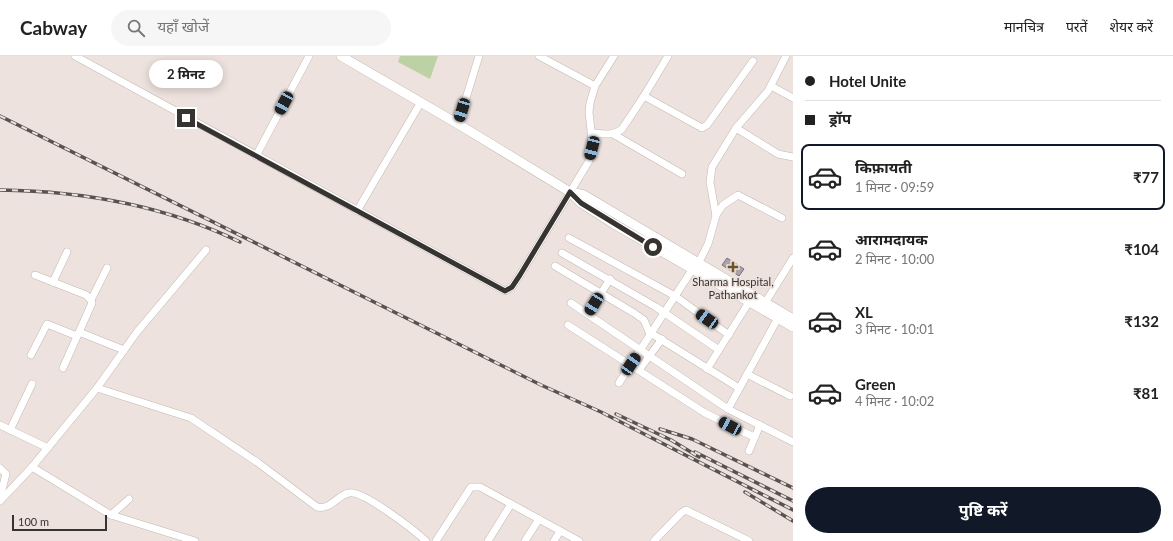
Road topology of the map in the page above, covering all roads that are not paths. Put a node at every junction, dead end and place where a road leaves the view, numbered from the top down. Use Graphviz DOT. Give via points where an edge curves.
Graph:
graph roads {
  1 [pos="75,56"];
  2 [pos="309,56"];
  3 [pos="341,56"];
  4 [pos="479,56"];
  5 [pos="539,56"];
  6 [pos="614,56"];
  7 [pos="668,56"];
  8 [pos="786,56"];
  9 [pos="753,60"];
  10 [pos="595,86"];
  11 [pos="771,86"];
  12 [pos="644,96"];
  13 [pos="793,98"];
  14 [pos="421,102"];
  15 [pos="458,124"];
  16 [pos="736,128"];
  17 [pos="592,133"];
  18 [pos="613,134"];
  19 [pos="256,156"];
  20 [pos="793,157"];
  21 [pos="682,174"];
  22 [pos="570,192"];
  23 [pos="357,211"];
  24 [pos="716,216"];
  25 [pos="782,218"];
  26 [pos="569,238"];
  27 [pos="206,250"];
  28 [pos="67,252"];
  29 [pos="562,253"];
  30 [pos="793,258"];
  31 [pos="555,266"];
  32 [pos="695,267"];
  33 [pos="107,268"];
  34 [pos="35,275"];
  35 [pos="610,279"];
  36 [pos="53,282"];
  37 [pos="601,292"];
  38 [pos="675,296"];
  39 [pos="91,300"];
  40 [pos="749,302"];
  41 [pos="765,303"];
  42 [pos="571,304"];
  43 [pos="664,313"];
  44 [pos="588,314"];
  45 [pos="778,318"];
  46 [pos="793,319"];
  47 [pos="568,325"];
  48 [pos="793,328"];
  49 [pos="651,333"];
  50 [pos="78,334"];
  51 [pos="729,335"];
  52 [pos="662,339"];
  53 [pos="124,350"];
  54 [pos="640,350"];
  55 [pos="718,350"];
  56 [pos="31,355"];
  57 [pos="650,357"];
  58 [pos="631,364"];
  59 [pos="63,368"];
  60 [pos="707,369"];
  61 [pos="639,370"];
  62 [pos="746,374"];
  63 [pos="619,383"];
  64 [pos="32,384"];
  65 [pos="97,388"];
  66 [pos="739,388"];
  67 [pos="790,396"];
  68 [pos="728,408"];
  69 [pos="0,425"];
  70 [pos="760,425"];
  71 [pos="10,430"];
  72 [pos="754,437"];
  73 [pos="793,442"];
  74 [pos="48,448"];
  75 [pos="749,451"];
  76 [pos="32,467"];
  77 [pos="0,468"];
  78 [pos="0,497"];
  79 [pos="129,499"];
  80 [pos="0,501"];
  81 [pos="511,504"];
  82 [pos="111,515"];
  83 [pos="539,519"];
  84 [pos="560,530"];
  85 [pos="195,541"];
  86 [pos="426,541"];
  87 [pos="436,541"];
  88 [pos="488,541"];
  89 [pos="525,541"];
  90 [pos="554,541"];
  91 [pos="579,541"];
  92 [pos="654,541"];
  93 [pos="749,541"];
  1 -- 19 [label="street"];
  2 -- 19 [label="street"];
  3 -- 14 [label="main road"];
  4 -- 15 [label="street"];
  5 -- 10 [label="street"];
  6 -- 10 [label="street"];
  7 -- 12 [label="street"];
  8 -- 11 [label="street"];
  9 -- 12 [label="street" via="707,125 702,128"];
  10 -- 17 [label="street" via="588,112"];
  11 -- 13 [label="street"];
  11 -- 16 [label="street"];
  12 -- 18 [label="street" via="622,129"];
  14 -- 15 [label="main road"];
  14 -- 23 [label="street"];
  15 -- 22 [label="main road"];
  16 -- 20 [label="street" via="778,154"];
  16 -- 24 [label="street" via="715,160 711,172 710,182"];
  17 -- 18 [label="street"];
  17 -- 22 [label="street" via="589,161"];
  18 -- 21 [label="street"];
  19 -- 23 [label="street"];
  22 -- 23 [label="street" via="520,275 512,287 505,291"];
  22 -- 32 [label="main road" via="584,195"];
  24 -- 25 [label="street" via="723,205 738,195"];
  24 -- 32 [label="street" via="708,244"];
  26 -- 38 [label="street"];
  27 -- 53 [label="street"];
  28 -- 36 [label="street"];
  29 -- 35 [label="street"];
  30 -- 41 [label="street"];
  31 -- 37 [label="street"];
  32 -- 38 [label="street"];
  32 -- 40 [label="main road"];
  32 -- 41 [label="main road"];
  33 -- 39 [label="street"];
  34 -- 36 [label="street"];
  35 -- 37 [label="street"];
  35 -- 43 [label="street"];
  36 -- 39 [label="street" via="86,295"];
  37 -- 44 [label="street"];
  37 -- 49 [label="street" via="640,317"];
  38 -- 43 [label="street"];
  38 -- 51 [label="street"];
  39 -- 50 [label="street"];
  40 -- 45 [label="main road"];
  40 -- 51 [label="street"];
  41 -- 46 [label="main road"];
  42 -- 44 [label="street"];
  43 -- 49 [label="street"];
  43 -- 55 [label="street"];
  44 -- 54 [label="street"];
  45 -- 48 [label="main road"];
  45 -- 62 [label="street"];
  47 -- 58 [label="street"];
  49 -- 52 [label="street"];
  49 -- 54 [label="street"];
  50 -- 53 [label="street"];
  50 -- 56 [label="street" via="47,324"];
  50 -- 59 [label="street"];
  51 -- 55 [label="street"];
  52 -- 57 [label="street"];
  52 -- 60 [label="street"];
  53 -- 65 [label="street"];
  54 -- 57 [label="street"];
  54 -- 58 [label="street"];
  55 -- 60 [label="street"];
  57 -- 61 [label="street"];
  57 -- 68 [label="street"];
  58 -- 61 [label="street"];
  58 -- 63 [label="street"];
  60 -- 66 [label="street"];
  61 -- 72 [label="street" via="706,413"];
  62 -- 66 [label="street"];
  62 -- 67 [label="street"];
  64 -- 71 [label="street"];
  65 -- 74 [label="street"];
  65 -- 86 [label="street" via="191,418 257,462 316,507 325,507 348,493 360,494"];
  66 -- 68 [label="street"];
  68 -- 70 [label="street"];
  69 -- 71 [label="street"];
  70 -- 72 [label="street"];
  70 -- 73 [label="street"];
  71 -- 74 [label="street"];
  72 -- 75 [label="street"];
  74 -- 76 [label="street"];
  76 -- 80 [label="street"];
  76 -- 82 [label="street"];
  77 -- 78 [label="street" via="6,474"];
  79 -- 82 [label="street"];
  81 -- 83 [label="street"];
  81 -- 87 [label="street" via="480,487 471,487"];
  81 -- 88 [label="street"];
  82 -- 85 [label="street"];
  83 -- 84 [label="street"];
  83 -- 89 [label="street"];
  84 -- 90 [label="street"];
  84 -- 91 [label="street"];
  92 -- 93 [label="street" via="686,510"];
}
